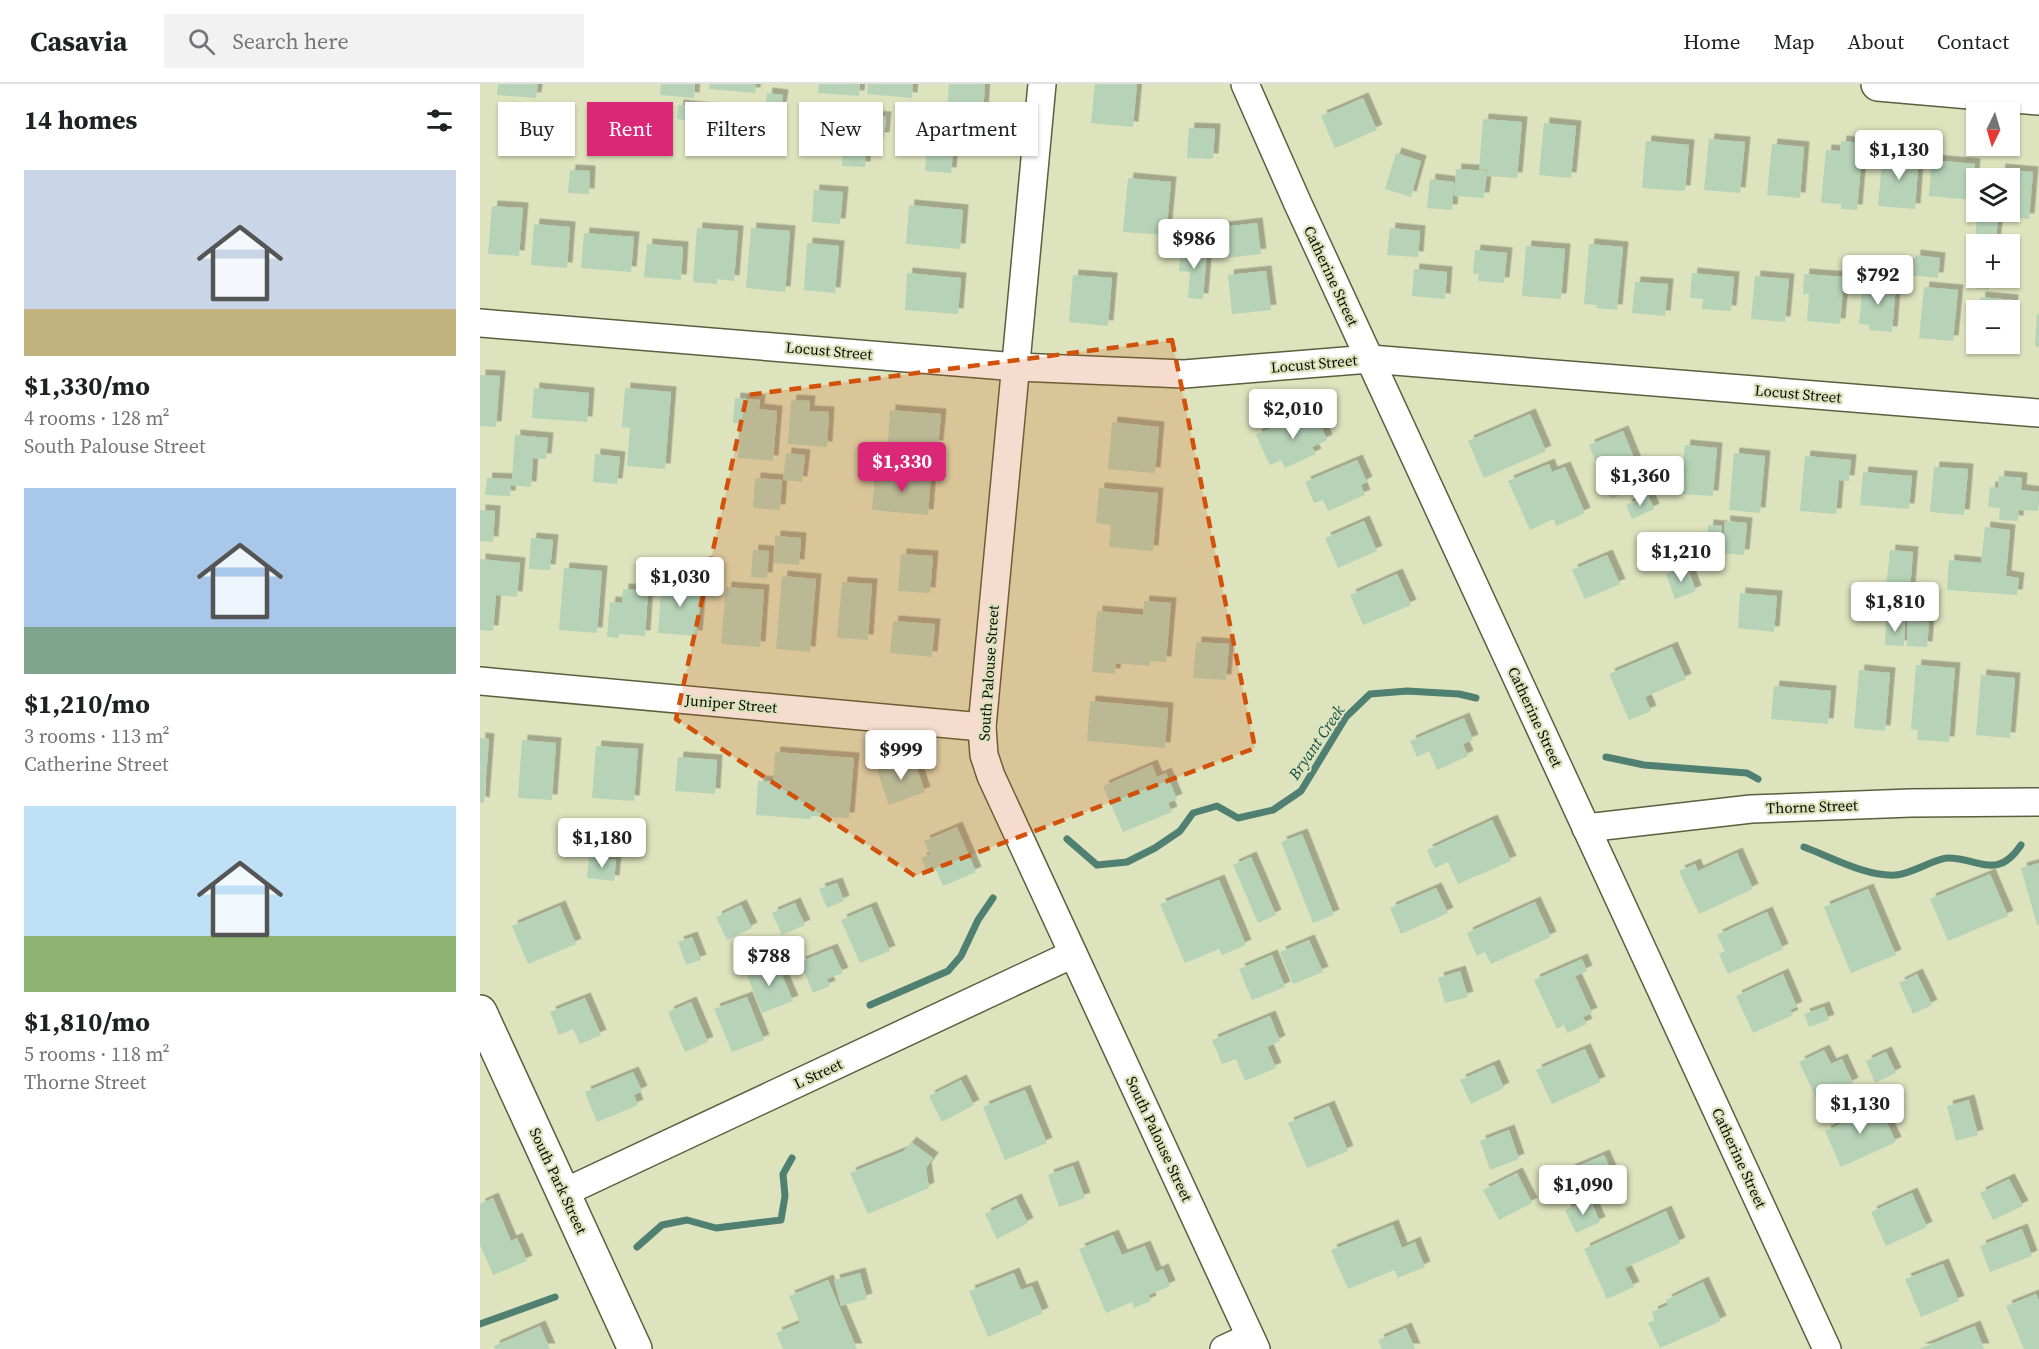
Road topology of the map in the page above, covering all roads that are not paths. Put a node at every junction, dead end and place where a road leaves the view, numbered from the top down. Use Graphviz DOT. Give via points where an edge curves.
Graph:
graph roads {
  1 [pos="1042,84"];
  2 [pos="1245,84"];
  3 [pos="1878,84"];
  4 [pos="2039,98"];
  5 [pos="480,323"];
  6 [pos="1370,359"];
  7 [pos="1017,367"];
  8 [pos="2039,413"];
  9 [pos="480,681"];
  10 [pos="982,728"];
  11 [pos="2039,802"];
  12 [pos="1586,828"];
  13 [pos="1073,954"];
  14 [pos="480,1012"];
  15 [pos="563,1193"];
  16 [pos="1253,1343"];
  17 [pos="635,1349"];
  18 [pos="1224,1349"];
  19 [pos="1827,1349"];
  1 -- 7 [label="street, South Palouse Street"];
  2 -- 6 [label="street, Catherine Street"];
  3 -- 4 [label="main road"];
  5 -- 7 [label="street, Locust Street"];
  6 -- 7 [label="street, Locust Street" via="1184,374"];
  6 -- 8 [label="street, Locust Street"];
  6 -- 12 [label="street, Catherine Street"];
  7 -- 10 [label="street, South Palouse Street"];
  9 -- 10 [label="street, Juniper Street"];
  10 -- 13 [label="street, South Palouse Street" via="984,755 991,776"];
  11 -- 12 [label="street, Thorne Street" via="1751,809"];
  12 -- 19 [label="street, Catherine Street"];
  13 -- 15 [label="street, L Street"];
  13 -- 16 [label="street, South Palouse Street"];
  14 -- 15 [label="main road, South Park Street"];
  15 -- 17 [label="main road, South Park Street"];
  16 -- 18 [label="street"];
}
